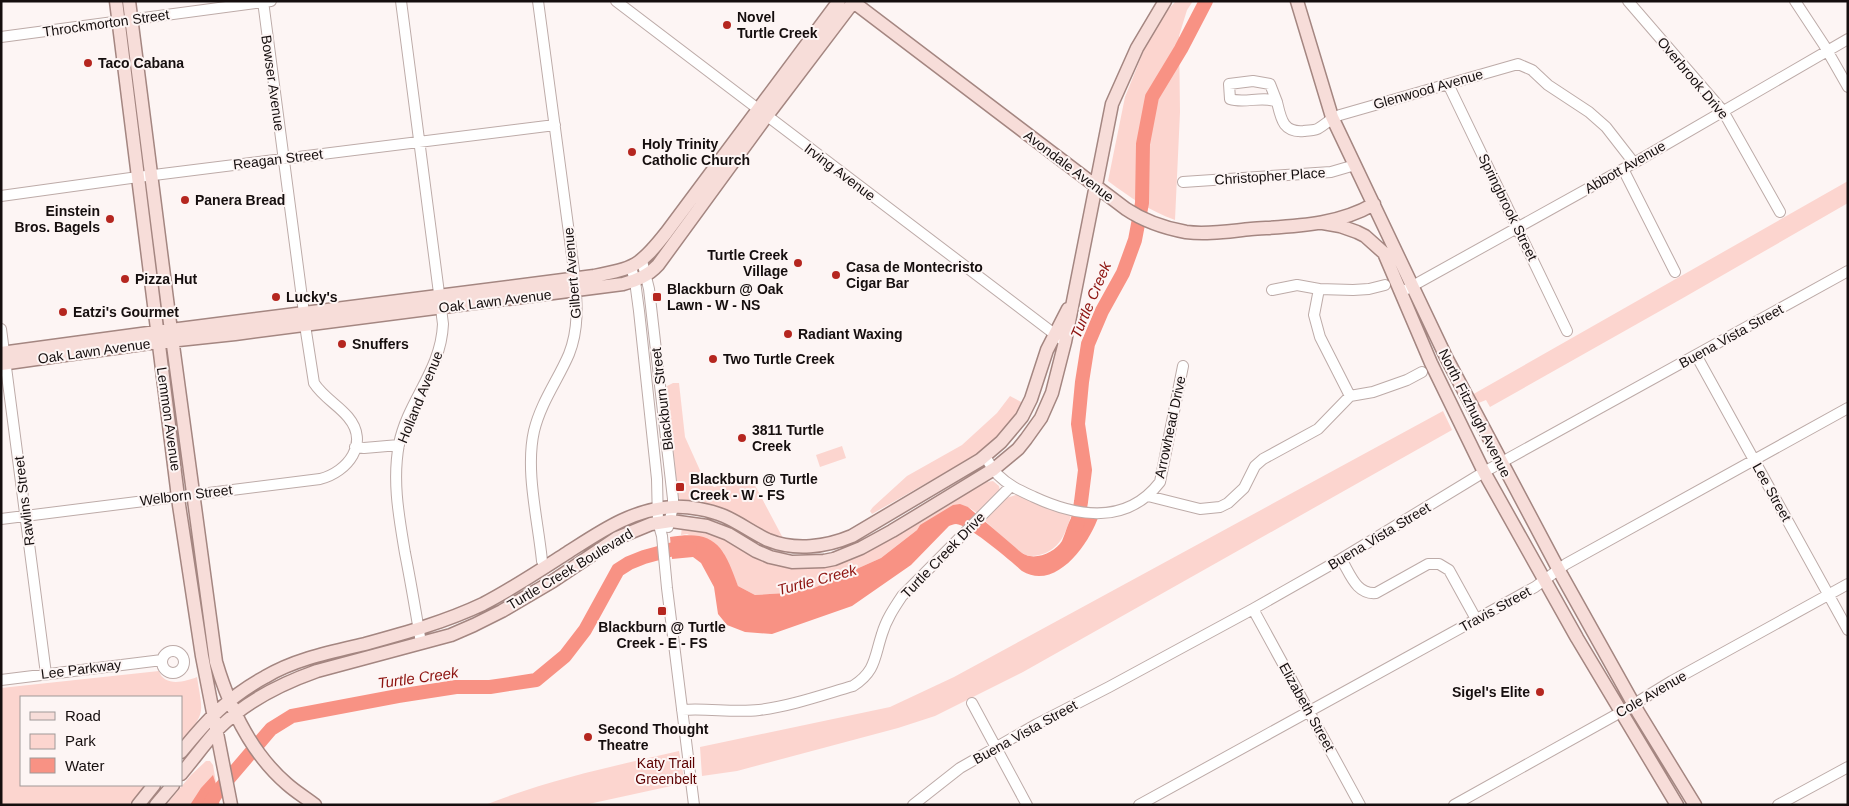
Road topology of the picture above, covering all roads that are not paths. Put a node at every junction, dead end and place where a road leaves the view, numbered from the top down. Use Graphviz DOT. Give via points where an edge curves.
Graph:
graph roads {
  1 [pos="116,1"];
  2 [pos="129,1"];
  3 [pos="401,1"];
  4 [pos="538,1"];
  5 [pos="616,1"];
  6 [pos="840,1"];
  7 [pos="1165,1"];
  8 [pos="1297,1"];
  9 [pos="1628,1"];
  10 [pos="1795,1"];
  11 [pos="266,2"];
  12 [pos="853,2"];
  13 [pos="125,20"];
  14 [pos="1,37"];
  15 [pos="1848,39"];
  16 [pos="1827,51"];
  17 [pos="1448,84"];
  18 [pos="1848,87"];
  19 [pos="1277,102"];
  20 [pos="1723,111"];
  21 [pos="762,113"];
  22 [pos="1332,117"];
  23 [pos="554,124"];
  24 [pos="418,141"];
  25 [pos="283,158"];
  26 [pos="1634,163"];
  27 [pos="1355,165"];
  28 [pos="1623,169"];
  29 [pos="145,176"];
  30 [pos="1183,182"];
  31 [pos="1101,190"];
  32 [pos="704,193"];
  33 [pos="1,196"];
  34 [pos="1374,204"];
  35 [pos="1780,212"];
  36 [pos="1322,223"];
  37 [pos="1518,228"];
  38 [pos="1384,253"];
  39 [pos="636,264"];
  40 [pos="1848,271"];
  41 [pos="1675,272"];
  42 [pos="641,278"];
  43 [pos="575,284"];
  44 [pos="1385,285"];
  45 [pos="1414,286"];
  46 [pos="1319,289"];
  47 [pos="1272,290"];
  48 [pos="1401,292"];
  49 [pos="440,302"];
  50 [pos="1072,302"];
  51 [pos="304,319"];
  52 [pos="1,329"];
  53 [pos="1567,331"];
  54 [pos="1054,334"];
  55 [pos="165,336"];
  56 [pos="1065,342"];
  57 [pos="1696,355"];
  58 [pos="1446,356"];
  59 [pos="3,358"];
  60 [pos="1183,366"];
  61 [pos="1427,367"];
  62 [pos="659,376"];
  63 [pos="646,377"];
  64 [pos="1350,396"];
  65 [pos="1031,399"];
  66 [pos="1046,407"];
  67 [pos="1848,408"];
  68 [pos="399,444"];
  69 [pos="355,447"];
  70 [pos="985,456"];
  71 [pos="1754,460"];
  72 [pos="1500,462"];
  73 [pos="994,470"];
  74 [pos="1484,472"];
  75 [pos="1010,486"];
  76 [pos="1154,489"];
  77 [pos="193,495"];
  78 [pos="178,496"];
  79 [pos="1171,502"];
  80 [pos="673,507"];
  81 [pos="25,516"];
  82 [pos="662,517"];
  83 [pos="1,519"];
  84 [pos="869,526"];
  85 [pos="876,539"];
  86 [pos="1341,559"];
  87 [pos="546,567"];
  88 [pos="1558,570"];
  89 [pos="1544,580"];
  90 [pos="553,581"];
  91 [pos="1848,584"];
  92 [pos="1828,595"];
  93 [pos="1253,609"];
  94 [pos="1476,619"];
  95 [pos="418,629"];
  96 [pos="1848,630"];
  97 [pos="421,643"];
  98 [pos="331,652"];
  99 [pos="162,660"];
  100 [pos="335,666"];
  101 [pos="46,674"];
  102 [pos="1,680"];
  103 [pos="229,700"];
  104 [pos="972,703"];
  105 [pos="1633,704"];
  106 [pos="682,710"];
  107 [pos="1309,711"];
  108 [pos="1621,712"];
  109 [pos="214,713"];
  110 [pos="236,714"];
  111 [pos="217,730"];
  112 [pos="996,747"];
  113 [pos="182,751"];
  114 [pos="198,753"];
  115 [pos="220,757"];
  116 [pos="1848,767"];
  117 [pos="182,773"];
  118 [pos="153,786"];
  119 [pos="172,786"];
  120 [pos="138,805"];
  121 [pos="156,805"];
  122 [pos="231,805"];
  123 [pos="315,805"];
  124 [pos="694,805"];
  125 [pos="913,805"];
  126 [pos="1028,805"];
  127 [pos="1140,805"];
  128 [pos="1360,805"];
  129 [pos="1454,805"];
  130 [pos="1677,805"];
  131 [pos="1696,805"];
  132 [pos="1778,805"];
  1 -- 13 [label="main road, Lemmon Avenue"];
  2 -- 13 [label="main road, Lemmon Avenue"];
  3 -- 24 [label="street, Holland Avenue"];
  4 -- 23 [label="street, Gilbert Avenue"];
  5 -- 21 [label="street, Irving Avenue"];
  6 -- 21 [label="main road"];
  7 -- 31 [label="main road, Turtle Creek Boulevard" via="1137,48 1112,104"];
  8 -- 22 [label="main road, North Fitzhugh Avenue"];
  9 -- 20 [label="street, Overbrook Drive"];
  10 -- 16 [label="street"];
  11 -- 13 [label="street, Throckmorton Street"];
  11 -- 25 [label="street, Bowser Avenue"];
  12 -- 21 [label="main road"];
  12 -- 31 [label="main road, Avondale Avenue"];
  13 -- 14 [label="street, Throckmorton Street"];
  13 -- 29 [label="main road, Lemmon Avenue"];
  15 -- 16 [label="street, Abbott Avenue"];
  16 -- 18 [label="street"];
  16 -- 20 [label="street, Abbott Avenue"];
  17 -- 22 [label="street, Glenwood Avenue"];
  17 -- 26 [label="street, Glenwood Avenue" via="1524,65 1606,127"];
  17 -- 37 [label="street, Springbrook Street"];
  19 -- 22 [label="street, Glenwood Avenue" via="1282,122 1296,132 1318,129"];
  20 -- 26 [label="street, Abbott Avenue"];
  20 -- 35 [label="street, Overbrook Drive"];
  21 -- 32 [label="main road"];
  21 -- 54 [label="street, Irving Avenue"];
  22 -- 27 [label="main road, North Fitzhugh Avenue"];
  23 -- 24 [label="street, Reagan Street"];
  23 -- 43 [label="street, Gilbert Avenue"];
  24 -- 25 [label="street, Reagan Street"];
  24 -- 49 [label="street, Holland Avenue"];
  25 -- 29 [label="street, Reagan Street"];
  25 -- 51 [label="street, Bowser Avenue"];
  26 -- 28 [label="street, Abbott Avenue"];
  27 -- 30 [label="street, Christopher Place" via="1332,172"];
  27 -- 34 [label="main road, North Fitzhugh Avenue"];
  28 -- 37 [label="street, Abbott Avenue"];
  28 -- 41 [label="street"];
  29 -- 33 [label="street, Reagan Street"];
  29 -- 55 [label="main road, Lemmon Avenue"];
  31 -- 36 [label="main road, Avondale Avenue" via="1140,218 1174,230 1208,232"];
  31 -- 50 [label="main road, Turtle Creek Boulevard"];
  32 -- 39 [label="main road"];
  32 -- 42 [label="main road" via="658,265"];
  34 -- 36 [label="main road, Avondale Avenue" via="1350,216"];
  34 -- 45 [label="main road, North Fitzhugh Avenue"];
  36 -- 38 [label="main road, Avondale Avenue" via="1365,236"];
  37 -- 45 [label="street, Abbott Avenue"];
  37 -- 53 [label="street, Springbrook Street"];
  38 -- 48 [label="main road, North Fitzhugh Avenue"];
  39 -- 42 [label="street, Blackburn Street"];
  39 -- 43 [label="main road, Oak Lawn Avenue"];
  40 -- 57 [label="street, Buena Vista Street"];
  42 -- 43 [label="main road, Oak Lawn Avenue" via="623,284"];
  42 -- 62 [label="street, Blackburn Street"];
  42 -- 63 [label="street, Blackburn Street"];
  43 -- 49 [label="main road, Oak Lawn Avenue"];
  43 -- 87 [label="street, Gilbert Avenue" via="577,323 572,344 541,410 531,455 542,561"];
  44 -- 46 [label="street" via="1353,290"];
  45 -- 48 [label="street, Abbott Avenue"];
  45 -- 58 [label="main road, North Fitzhugh Avenue"];
  46 -- 47 [label="street" via="1297,285"];
  46 -- 64 [label="street" via="1314,315 1320,337"];
  48 -- 61 [label="main road, North Fitzhugh Avenue"];
  49 -- 51 [label="main road, Oak Lawn Avenue"];
  49 -- 68 [label="street, Holland Avenue" via="442,335 438,354 415,400"];
  50 -- 54 [label="main road, Turtle Creek Boulevard"];
  50 -- 56 [label="main road, Turtle Creek Boulevard"];
  51 -- 55 [label="main road, Oak Lawn Avenue"];
  51 -- 69 [label="street, Bowser Avenue" via="314,383 349,418 355,431"];
  52 -- 59 [label="street, Rawlins Street"];
  54 -- 56 [label="street, Irving Avenue"];
  54 -- 65 [label="main road, Turtle Creek Boulevard"];
  55 -- 59 [label="main road, Oak Lawn Avenue"];
  55 -- 77 [label="main road, Lemmon Avenue"];
  55 -- 78 [label="main road, Lemmon Avenue"];
  56 -- 66 [label="main road, Turtle Creek Boulevard"];
  57 -- 71 [label="street, Lee Street"];
  57 -- 72 [label="street, Buena Vista Street"];
  58 -- 61 [label="main road"];
  58 -- 72 [label="main road, North Fitzhugh Avenue"];
  59 -- 81 [label="street, Rawlins Street"];
  60 -- 76 [label="street, Arrowhead Drive"];
  61 -- 64 [label="street" via="1407,380"];
  61 -- 74 [label="main road, North Fitzhugh Avenue"];
  62 -- 63 [label="street"];
  62 -- 80 [label="street, Blackburn Street"];
  63 -- 82 [label="street, Blackburn Street"];
  64 -- 79 [label="street" via="1318,429 1255,466 1244,488 1228,503 1200,509"];
  65 -- 66 [label="main road"];
  65 -- 70 [label="main road, Turtle Creek Boulevard" via="1013,429"];
  66 -- 73 [label="main road, Turtle Creek Boulevard" via="1022,444"];
  67 -- 71 [label="street, Travis Street"];
  68 -- 69 [label="street"];
  68 -- 95 [label="street, Holland Avenue" via="397,504"];
  69 -- 77 [label="street, Welborn Street" via="348,462 330,477"];
  70 -- 73 [label="street"];
  70 -- 84 [label="main road, Turtle Creek Boulevard"];
  71 -- 88 [label="street, Travis Street"];
  71 -- 92 [label="street, Lee Street"];
  72 -- 74 [label="street, Buena Vista Street"];
  72 -- 88 [label="main road, North Fitzhugh Avenue"];
  73 -- 75 [label="street"];
  73 -- 85 [label="main road, Turtle Creek Boulevard"];
  74 -- 86 [label="street, Buena Vista Street"];
  74 -- 89 [label="main road, North Fitzhugh Avenue"];
  75 -- 76 [label="street" via="1068,510 1098,513 1114,513 1134,505"];
  75 -- 106 [label="street, Turtle Creek Drive" via="895,606 872,668 853,686 772,708"];
  76 -- 79 [label="street"];
  76 -- 79 [label="street"];
  77 -- 78 [label="street, Welborn Street"];
  77 -- 103 [label="main road, Lemmon Avenue" via="212,643"];
  78 -- 81 [label="street, Welborn Street"];
  78 -- 109 [label="main road, Lemmon Avenue" via="202,656"];
  80 -- 82 [label="main road, Turtle Creek Boulevard"];
  80 -- 84 [label="main road, Turtle Creek Boulevard" via="712,512 769,540 794,546 833,543"];
  81 -- 83 [label="street, Welborn Street"];
  81 -- 101 [label="street, Rawlins Street"];
  82 -- 85 [label="main road, Turtle Creek Boulevard" via="716,529 756,551 792,562 834,559"];
  82 -- 87 [label="main road, Turtle Creek Boulevard" via="637,514 613,524"];
  82 -- 90 [label="main road, Turtle Creek Boulevard" via="617,538"];
  82 -- 106 [label="street" via="666,581"];
  84 -- 85 [label="main road"];
  86 -- 93 [label="street, Buena Vista Street"];
  86 -- 94 [label="street" via="1357,585 1371,594 1428,564 1439,564 1448,570"];
  87 -- 90 [label="main road"];
  87 -- 95 [label="main road, Turtle Creek Boulevard" via="480,605"];
  88 -- 89 [label="street, Travis Street"];
  88 -- 105 [label="main road, North Fitzhugh Avenue"];
  89 -- 94 [label="street, Travis Street"];
  89 -- 108 [label="main road, North Fitzhugh Avenue"];
  90 -- 97 [label="main road, Turtle Creek Boulevard" via="486,620"];
  91 -- 92 [label="street, Cole Avenue"];
  92 -- 96 [label="street, Lee Street"];
  92 -- 105 [label="street, Cole Avenue"];
  93 -- 107 [label="street, Elizabeth Street"];
  93 -- 112 [label="street, Buena Vista Street"];
  94 -- 107 [label="street, Travis Street"];
  95 -- 97 [label="street, Holland Avenue"];
  95 -- 98 [label="main road, Turtle Creek Boulevard"];
  97 -- 100 [label="main road, Turtle Creek Boulevard"];
  98 -- 100 [label="main road"];
  98 -- 103 [label="main road, Turtle Creek Boulevard" via="276,671"];
  99 -- 101 [label="street, Lee Parkway"];
  100 -- 110 [label="main road, Turtle Creek Boulevard" via="278,687"];
  101 -- 102 [label="street, Lee Parkway"];
  103 -- 109 [label="main road, Turtle Creek Boulevard"];
  103 -- 110 [label="main road, Lemmon Avenue"];
  104 -- 112 [label="street"];
  105 -- 108 [label="street, Cole Avenue"];
  105 -- 131 [label="main road, North Fitzhugh Avenue"];
  106 -- 124 [label="street"];
  107 -- 127 [label="street, Travis Street"];
  107 -- 128 [label="street, Elizabeth Street"];
  108 -- 129 [label="street, Cole Avenue"];
  108 -- 130 [label="main road, North Fitzhugh Avenue"];
  109 -- 111 [label="main road, Lemmon Avenue"];
  109 -- 113 [label="main road, Turtle Creek Boulevard"];
  110 -- 111 [label="main road, Turtle Creek Boulevard"];
  110 -- 123 [label="main road, Lemmon Avenue" via="263,757 287,784"];
  111 -- 114 [label="main road, Turtle Creek Boulevard"];
  111 -- 115 [label="main road, Lemmon Avenue"];
  112 -- 125 [label="street, Buena Vista Street" via="948,776"];
  112 -- 126 [label="street"];
  114 -- 115 [label="main road"];
  114 -- 117 [label="main road, Turtle Creek Boulevard"];
  115 -- 122 [label="main road, Lemmon Avenue"];
  116 -- 132 [label="street"];
  118 -- 120 [label="main road"];
  119 -- 121 [label="main road"];
}
